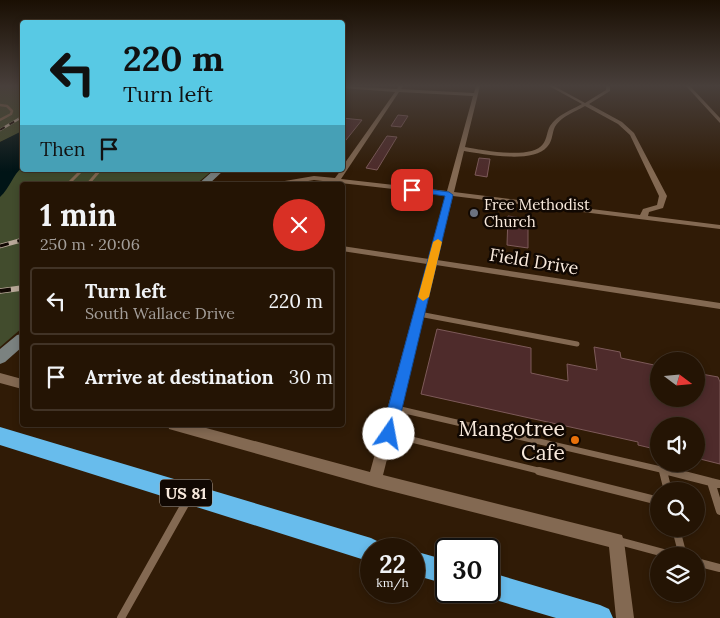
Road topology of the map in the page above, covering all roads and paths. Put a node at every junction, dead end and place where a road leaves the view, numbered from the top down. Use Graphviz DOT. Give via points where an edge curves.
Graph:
graph roads {
  1 [pos="382,115"];
  2 [pos="471,115"];
  3 [pos="566,115"];
  4 [pos="606,115"];
  5 [pos="463,149"];
  6 [pos="345,168"];
  7 [pos="80,172"];
  8 [pos="98,172"];
  9 [pos="218,172"];
  10 [pos="342,172"];
  11 [pos="337,180"];
  12 [pos="70,182"];
  13 [pos="90,182"];
  14 [pos="206,182"];
  15 [pos="291,182"];
  16 [pos="449,195"];
  17 [pos="643,218"];
  18 [pos="720,227"];
  19 [pos="345,248"];
  20 [pos="433,261"];
  21 [pos="720,306"];
  22 [pos="419,314"];
  23 [pos="20,341"];
  24 [pos="577,344"];
  25 [pos="0,358"];
  26 [pos="0,378"];
  27 [pos="20,383"];
  28 [pos="394,408"];
  29 [pos="181,427"];
  30 [pos="389,434"];
  31 [pos="0,436"];
  32 [pos="650,467"];
  33 [pos="671,472"];
  34 [pos="375,480"];
  35 [pos="711,482"];
  36 [pos="720,484"];
  37 [pos="191,494"];
  38 [pos="650,499"];
  39 [pos="720,511"];
  40 [pos="616,541"];
  41 [pos="360,547"];
  42 [pos="650,550"];
  43 [pos="705,564"];
  44 [pos="720,568"];
  45 [pos="500,588"];
  46 [pos="121,618"];
  47 [pos="600,618"];
  48 [pos="625,618"];
  1 -- 6 [label="street"];
  2 -- 5 [label="street"];
  3 -- 5 [label="street" via="550,129 546,146 539,151 519,154"];
  4 -- 17 [label="street" via="632,134 663,196 660,206 646,212"];
  5 -- 16 [label="street"];
  7 -- 12 [label="lane"];
  8 -- 13 [label="lane"];
  9 -- 14 [label="street"];
  10 -- 11 [label="street"];
  11 -- 15 [label="street" via="314,178"];
  11 -- 16 [label="street"];
  16 -- 17 [label="street"];
  16 -- 20 [label="street"];
  17 -- 18 [label="street"];
  19 -- 20 [label="street, Field Drive"];
  20 -- 21 [label="street, Field Drive"];
  20 -- 22 [label="street"];
  22 -- 24 [label="lane"];
  22 -- 28 [label="street"];
  23 -- 25 [label="street"];
  26 -- 27 [label="street"];
  28 -- 30 [label="street"];
  28 -- 32 [label="lane"];
  29 -- 34 [label="street"];
  30 -- 34 [label="street"];
  30 -- 38 [label="lane"];
  31 -- 37 [label="highway, US 81"];
  33 -- 35 [label="lane"];
  34 -- 40 [label="street"];
  35 -- 36 [label="lane"];
  35 -- 39 [label="lane"];
  37 -- 41 [label="highway, US 81"];
  37 -- 46 [label="lane"];
  40 -- 42 [label="lane"];
  40 -- 48 [label="street"];
  43 -- 44 [label="lane"];
  45 -- 47 [label="highway"];
}
